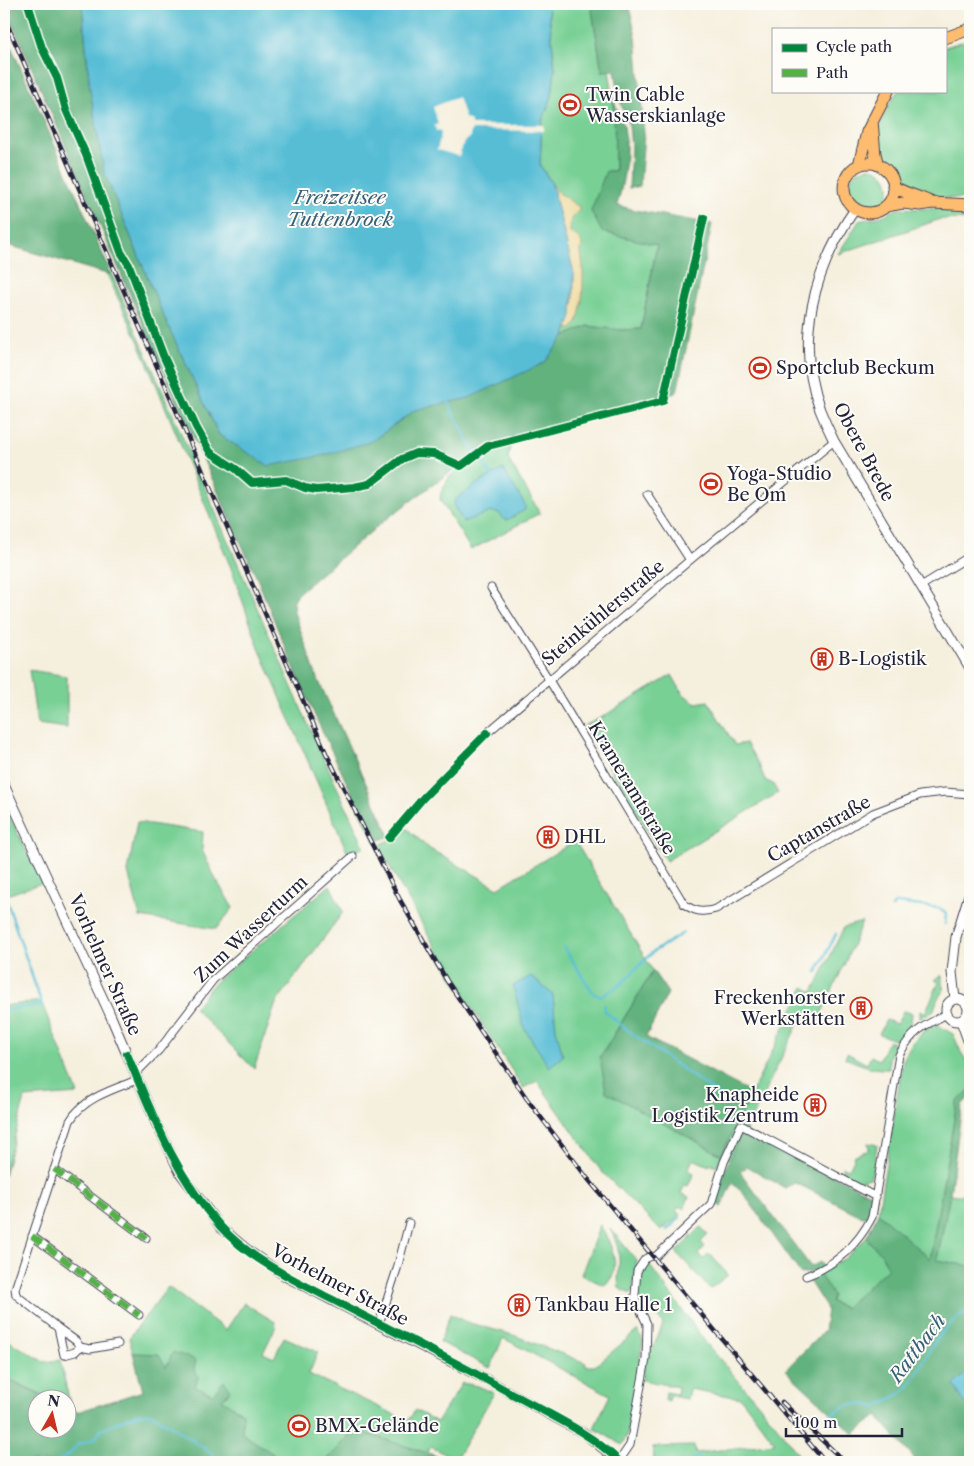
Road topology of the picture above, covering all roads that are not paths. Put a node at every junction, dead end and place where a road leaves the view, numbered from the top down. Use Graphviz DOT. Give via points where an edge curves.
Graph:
graph roads {
  1 [pos="970,29"];
  2 [pos="946,38"];
  3 [pos="887,92"];
  4 [pos="872,122"];
  5 [pos="859,165"];
  6 [pos="878,165"];
  7 [pos="894,186"];
  8 [pos="932,203"];
  9 [pos="970,205"];
  10 [pos="886,206"];
  11 [pos="855,209"];
  12 [pos="834,441"];
  13 [pos="647,494"];
  14 [pos="970,556"];
  15 [pos="690,560"];
  16 [pos="920,586"];
  17 [pos="491,588"];
  18 [pos="970,668"];
  19 [pos="549,680"];
  20 [pos="487,733"];
  21 [pos="4,785"];
  22 [pos="970,794"];
  23 [pos="353,856"];
  24 [pos="970,892"];
  25 [pos="691,909"];
  26 [pos="955,999"];
  27 [pos="946,1014"];
  28 [pos="960,1021"];
  29 [pos="970,1046"];
  30 [pos="136,1077"];
  31 [pos="54,1169"];
  32 [pos="876,1197"];
  33 [pos="409,1223"];
  34 [pos="32,1236"];
  35 [pos="146,1238"];
  36 [pos="806,1276"];
  37 [pos="139,1315"];
  38 [pos="380,1324"];
  39 [pos="58,1328"];
  40 [pos="118,1344"];
  41 [pos="80,1347"];
  42 [pos="620,1461"];
  1 -- 2 [label="main road"];
  3 -- 4 [label="main road"];
  4 -- 5 [label="main road"];
  4 -- 6 [label="main road"];
  5 -- 6 [label="main road"];
  5 -- 11 [label="main road" via="848,173 844,186 846,199"];
  6 -- 7 [label="main road" via="889,174"];
  7 -- 8 [label="main road"];
  7 -- 10 [label="main road"];
  8 -- 9 [label="main road"];
  8 -- 10 [label="main road"];
  10 -- 11 [label="main road" via="868,213"];
  11 -- 12 [label="street, Obere Brede" via="834,242 822,270 809,321 813,388"];
  12 -- 15 [label="street, Steinkühlerstraße"];
  12 -- 16 [label="street, Obere Brede"];
  13 -- 15 [label="street, Steinkühlerstraße"];
  14 -- 16 [label="street"];
  15 -- 19 [label="street, Steinkühlerstraße"];
  16 -- 18 [label="street, Obere Brede"];
  17 -- 19 [label="street, Steinkühlerstraße"];
  19 -- 20 [label="street"];
  19 -- 25 [label="street, Krameramtstraße" via="684,904"];
  21 -- 30 [label="street, Vorhelmer Straße"];
  22 -- 25 [label="street, Captanstraße" via="920,795 873,813 716,909 699,912"];
  23 -- 30 [label="street, Zum Wasserturm" via="213,980"];
  24 -- 26 [label="street" via="956,937 952,972"];
  26 -- 27 [label="street" via="947,1004"];
  26 -- 28 [label="street" via="963,1000 968,1008 967,1016"];
  27 -- 28 [label="street" via="954,1021"];
  27 -- 32 [label="street" via="920,1027 900,1055"];
  28 -- 29 [label="street"];
  30 -- 31 [label="street" via="74,1113"];
  30 -- 38 [label="street, Vorhelmer Straße" via="181,1174 221,1228 285,1276"];
  31 -- 34 [label="street"];
  31 -- 35 [label="street"];
  32 -- 36 [label="street" via="872,1217 853,1247 825,1269"];
  32 -- 42 [label="street, Vorhelmer Straße" via="741,1125 724,1162 711,1204 655,1256 646,1259 637,1271 634,1295 647,1324 646,1359 630,1445"];
  33 -- 38 [label="street, Vorhelmer Straße"];
  34 -- 37 [label="street"];
  34 -- 39 [label="street" via="15,1289 16,1295"];
  38 -- 42 [label="street, Vorhelmer Straße" via="586,1434"];
  39 -- 41 [label="street"];
  39 -- 41 [label="street" via="64,1355"];
  40 -- 41 [label="street" via="90,1349"];
}
